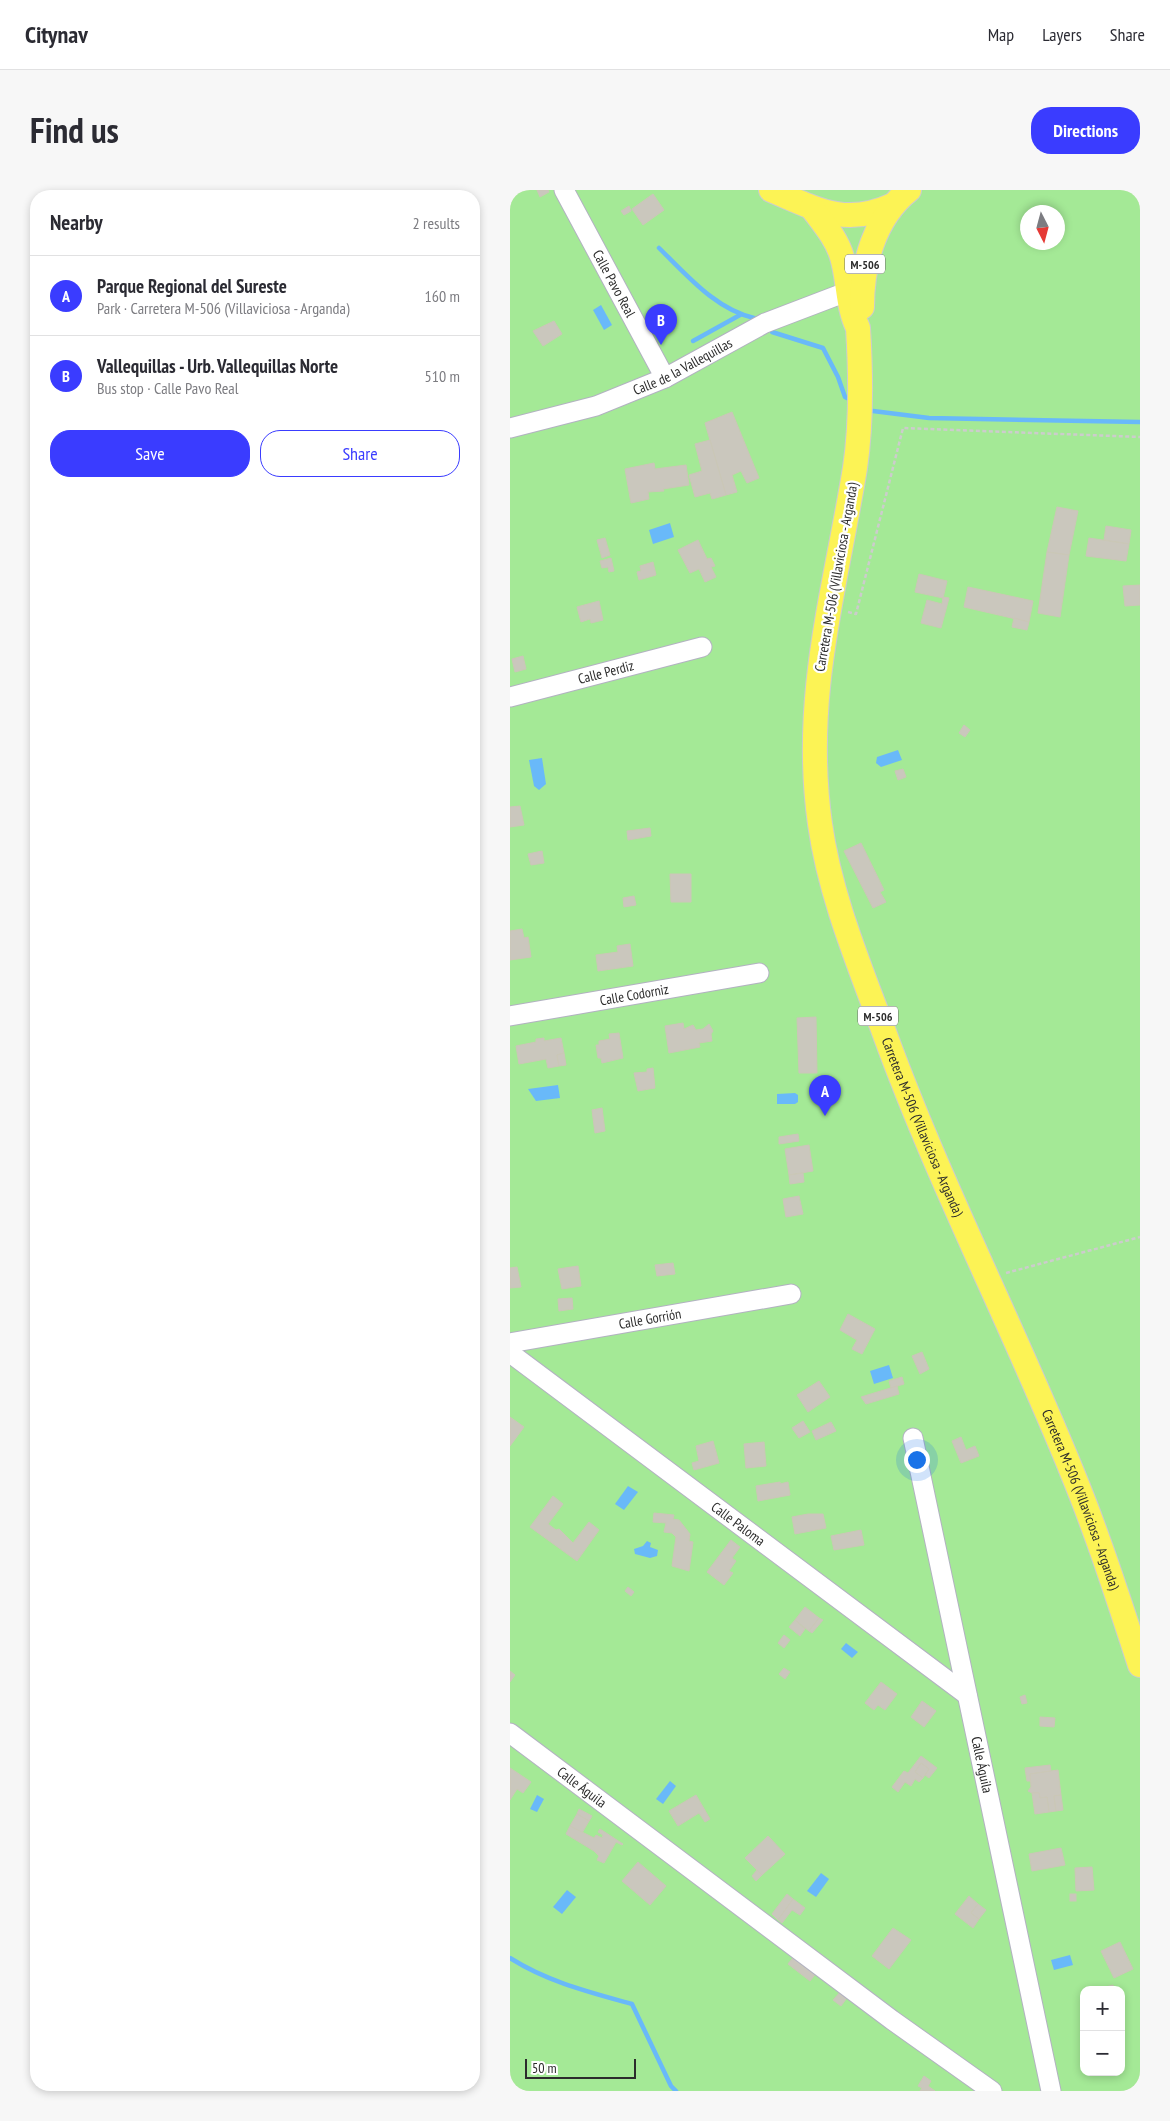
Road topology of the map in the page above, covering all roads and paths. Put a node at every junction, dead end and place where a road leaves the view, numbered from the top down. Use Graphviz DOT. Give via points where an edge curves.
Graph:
graph roads {
  1 [pos="564,190"];
  2 [pos="771,190"];
  3 [pos="899,195"];
  4 [pos="804,200"];
  5 [pos="850,291"];
  6 [pos="858,328"];
  7 [pos="665,378"];
  8 [pos="510,428"];
  9 [pos="1140,437"];
  10 [pos="828,608"];
  11 [pos="702,647"];
  12 [pos="510,697"];
  13 [pos="759,973"];
  14 [pos="510,1016"];
  15 [pos="1140,1237"];
  16 [pos="986,1278"];
  17 [pos="791,1294"];
  18 [pos="510,1343"];
  19 [pos="510,1353"];
  20 [pos="913,1438"];
  21 [pos="1140,1665"];
  22 [pos="967,1694"];
  23 [pos="510,1733"];
  24 [pos="992,2091"];
  25 [pos="1051,2091"];
  1 -- 7 [label="street, Calle Pavo Real"];
  2 -- 4 [label="main road"];
  3 -- 4 [label="main road, M-506" via="877,212 856,216"];
  3 -- 6 [label="main road, M-506" via="868,251 862,280 862,317"];
  4 -- 5 [label="main road, M-506" via="832,235 842,256"];
  5 -- 6 [label="main road, M-506"];
  5 -- 7 [label="street, Calle de la Vallequillas" via="765,323"];
  6 -- 10 [label="main road, Carretera M-506 (Villaviciosa - Arganda) / M-506" via="862,398 856,459"];
  7 -- 8 [label="street, Calle de la Vallequillas" via="596,406"];
  9 -- 10 [label="path" via="904,428 856,614"];
  10 -- 16 [label="main road, Carretera M-506 (Villaviciosa - Arganda) / M-506" via="820,659 814,740 818,806 828,871 902,1081"];
  11 -- 12 [label="street, Calle Perdiz"];
  13 -- 14 [label="street, Calle Codorniz"];
  15 -- 16 [label="path"];
  16 -- 21 [label="main road, Carretera M-506 (Villaviciosa - Arganda) / M-506" via="1072,1472"];
  17 -- 18 [label="street, Calle Gorrión"];
  19 -- 22 [label="street, Calle Paloma"];
  20 -- 22 [label="street, Calle Águila"];
  22 -- 25 [label="street, Calle Águila"];
  23 -- 24 [label="street, Calle Águila"];
}
